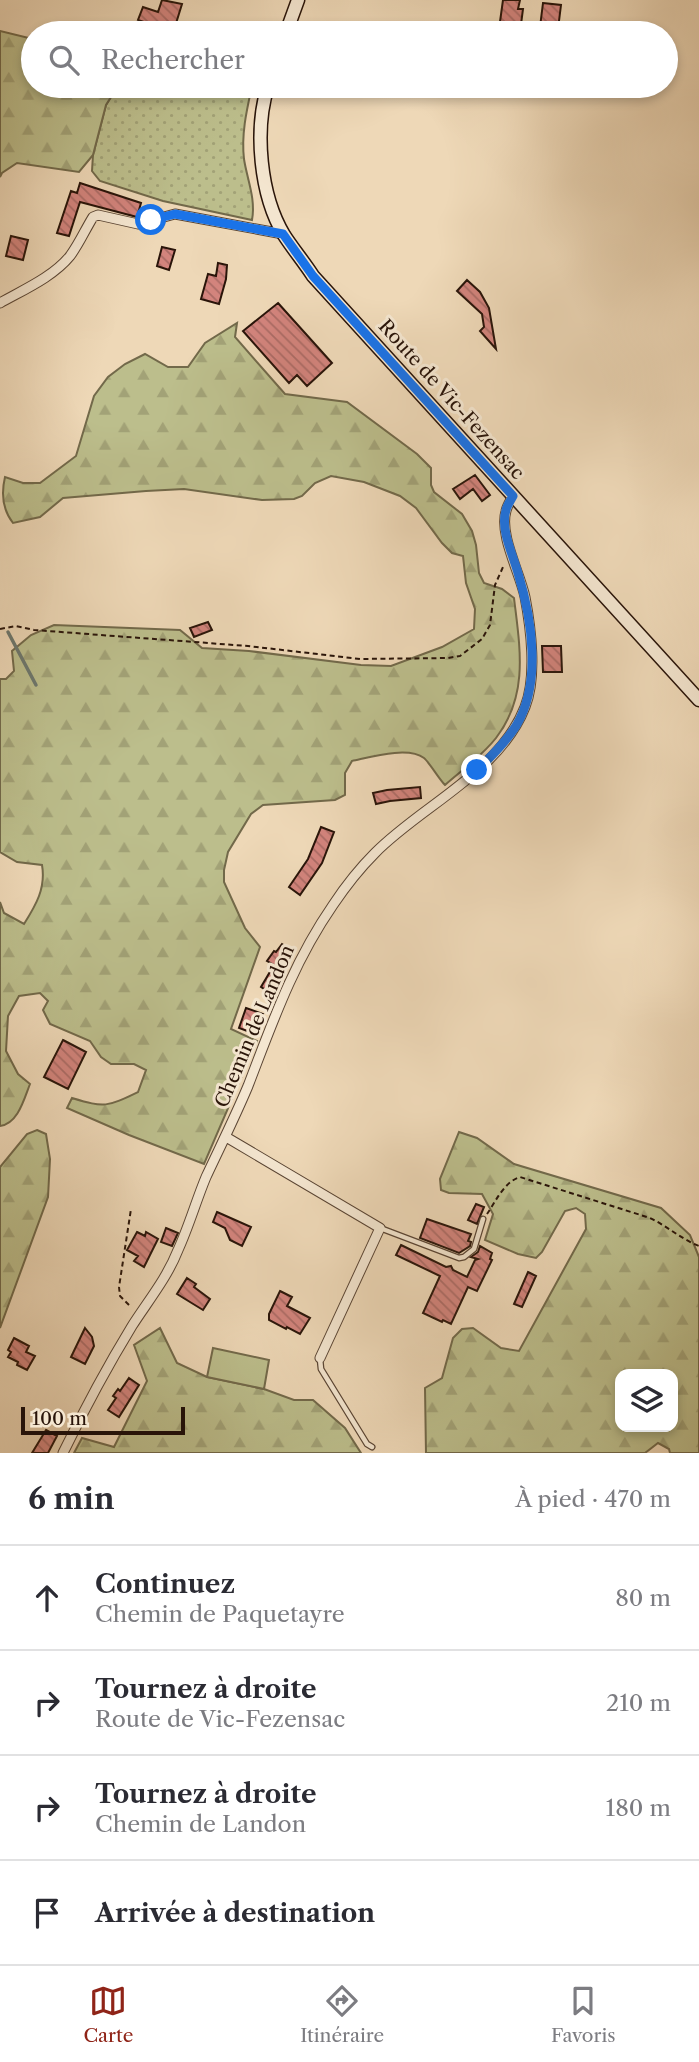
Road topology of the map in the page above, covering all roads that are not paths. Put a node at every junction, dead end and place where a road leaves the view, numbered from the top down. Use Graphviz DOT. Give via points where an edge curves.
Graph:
graph roads {
  1 [pos="298,0"];
  2 [pos="290,21"];
  3 [pos="266,98"];
  4 [pos="283,234"];
  5 [pos="0,303"];
  6 [pos="513,496"];
  7 [pos="699,700"];
  8 [pos="226,1137"];
  9 [pos="483,1219"];
  10 [pos="380,1228"];
  11 [pos="320,1358"];
  12 [pos="372,1447"];
  13 [pos="63,1453"];
  1 -- 2 [label="main road"];
  3 -- 4 [label="main road, Route de Vic-Fezensac" via="262,164"];
  4 -- 5 [label="street" via="175,214 138,224 98,215 63,263"];
  4 -- 6 [label="main road, Route de Vic-Fezensac" via="313,276"];
  6 -- 7 [label="main road, Route de Vic-Fezensac"];
  6 -- 8 [label="street, Chemin de Landon" via="505,521 525,597 532,659 525,706 497,750 375,853 333,905 277,1006"];
  8 -- 10 [label="street"];
  8 -- 13 [label="street, Chemin de Landon" via="169,1270 121,1345"];
  9 -- 10 [label="lane" via="474,1249 459,1258"];
  10 -- 11 [label="street"];
  11 -- 12 [label="lane" via="321,1369"];
}
